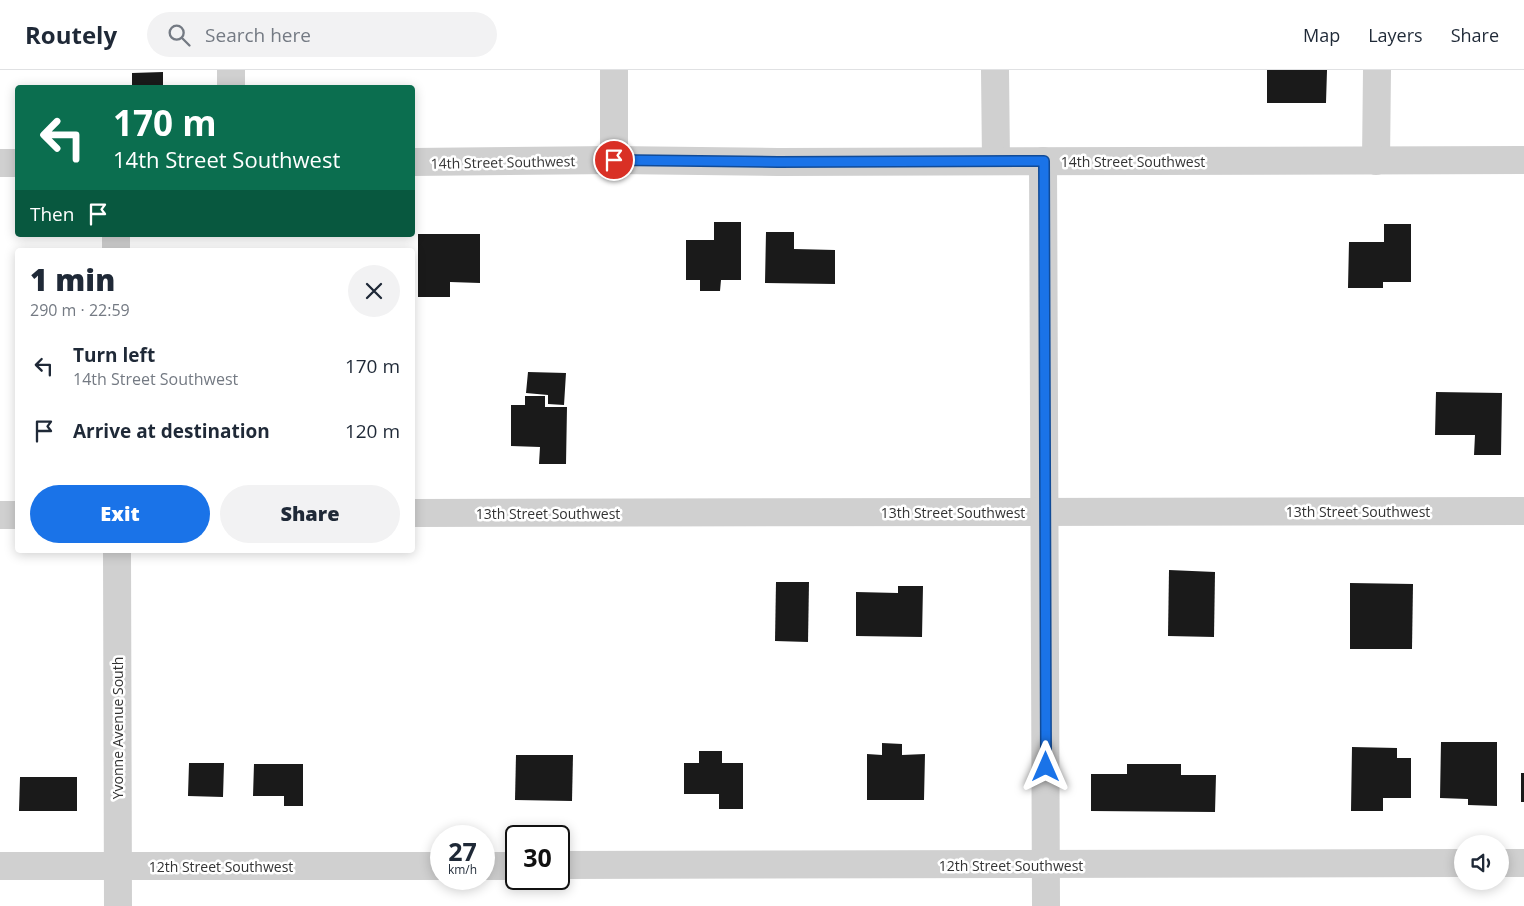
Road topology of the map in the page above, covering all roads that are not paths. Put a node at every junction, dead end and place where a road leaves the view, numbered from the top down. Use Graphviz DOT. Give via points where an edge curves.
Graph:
graph roads {
  1 [pos="231,70"];
  2 [pos="614,70"];
  3 [pos="995,70"];
  4 [pos="1377,70"];
  5 [pos="231,85"];
  6 [pos="614,160"];
  7 [pos="1524,160"];
  8 [pos="996,161"];
  9 [pos="1044,161"];
  10 [pos="1376,161"];
  11 [pos="415,162"];
  12 [pos="0,163"];
  13 [pos="15,163"];
  14 [pos="1524,511"];
  15 [pos="1045,512"];
  16 [pos="415,513"];
  17 [pos="0,515"];
  18 [pos="15,515"];
  19 [pos="117,553"];
  20 [pos="1509,863"];
  21 [pos="1524,863"];
  22 [pos="1454,864"];
  23 [pos="1046,865"];
  24 [pos="0,866"];
  25 [pos="118,866"];
  26 [pos="430,866"];
  27 [pos="570,866"];
  28 [pos="118,906"];
  29 [pos="1046,906"];
  1 -- 5 [label="street"];
  2 -- 6 [label="street"];
  3 -- 8 [label="street"];
  4 -- 10 [label="street"];
  6 -- 8 [label="street, 14th Street Southwest"];
  6 -- 11 [label="street, 14th Street Southwest"];
  7 -- 10 [label="street, 14th Street Southwest"];
  8 -- 9 [label="street, 14th Street Southwest"];
  9 -- 10 [label="street, 14th Street Southwest"];
  9 -- 15 [label="street"];
  12 -- 13 [label="street"];
  14 -- 15 [label="street, 13th Street Southwest"];
  15 -- 16 [label="street, 13th Street Southwest"];
  15 -- 23 [label="street"];
  17 -- 18 [label="street"];
  19 -- 25 [label="street, Yvonne Avenue South"];
  20 -- 21 [label="street"];
  22 -- 23 [label="street, 12th Street Southwest"];
  23 -- 27 [label="street, 12th Street Southwest"];
  23 -- 29 [label="street"];
  24 -- 25 [label="street, 12th Street Southwest"];
  25 -- 26 [label="street, 12th Street Southwest"];
  25 -- 28 [label="street, Yvonne Avenue South"];
}
